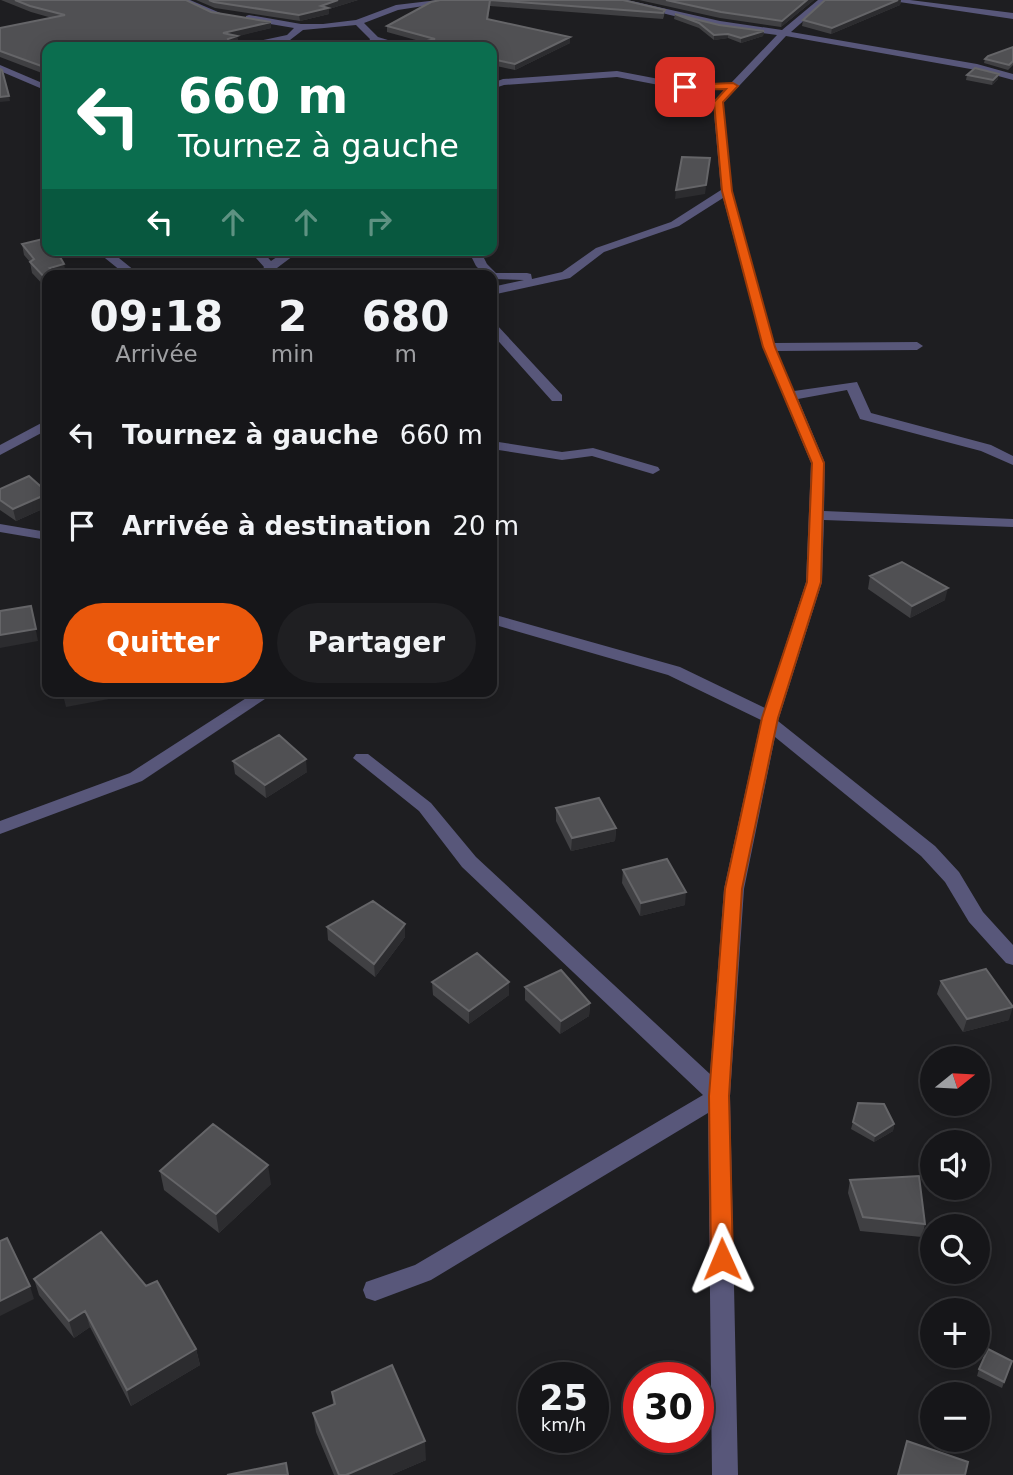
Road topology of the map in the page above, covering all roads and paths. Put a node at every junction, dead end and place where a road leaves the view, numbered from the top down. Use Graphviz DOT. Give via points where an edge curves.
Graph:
graph roads {
  1 [pos="183,0"];
  2 [pos="458,0"];
  3 [pos="612,0"];
  4 [pos="823,0"];
  5 [pos="890,0"];
  6 [pos="1013,16"];
  7 [pos="358,22"];
  8 [pos="301,27"];
  9 [pos="784,33"];
  10 [pos="276,42"];
  11 [pos="372,42"];
  12 [pos="0,68"];
  13 [pos="1013,77"];
  14 [pos="497,79"];
  15 [pos="503,82"];
  16 [pos="497,84"];
  17 [pos="42,86"];
  18 [pos="733,86"];
  19 [pos="526,91"];
  20 [pos="729,197"];
  21 [pos="109,256"];
  22 [pos="288,256"];
  23 [pos="127,270"];
  24 [pos="273,270"];
  25 [pos="566,275"];
  26 [pos="497,276"];
  27 [pos="497,290"];
  28 [pos="497,332"];
  29 [pos="917,346"];
  30 [pos="769,347"];
  31 [pos="790,396"];
  32 [pos="557,398"];
  33 [pos="42,427"];
  34 [pos="497,446"];
  35 [pos="0,451"];
  36 [pos="1013,461"];
  37 [pos="653,470"];
  38 [pos="816,515"];
  39 [pos="1013,523"];
  40 [pos="0,528"];
  41 [pos="42,535"];
  42 [pos="497,621"];
  43 [pos="260,697"];
  44 [pos="770,720"];
  45 [pos="362,758"];
  46 [pos="0,828"];
  47 [pos="1013,958"];
  48 [pos="719,1096"];
  49 [pos="375,1290"];
  50 [pos="725,1475"];
  1 -- 8 [label="street" via="212,13"];
  2 -- 7 [label="street" via="382,11"];
  3 -- 9 [label="street"];
  4 -- 9 [label="street"];
  5 -- 6 [label="street"];
  7 -- 8 [label="street"];
  7 -- 11 [label="street"];
  8 -- 10 [label="street" via="293,40"];
  9 -- 13 [label="street"];
  9 -- 18 [label="street"];
  12 -- 17 [label="street"];
  14 -- 15 [label="street"];
  15 -- 16 [label="street"];
  15 -- 18 [label="street" via="617,74 685,87"];
  15 -- 19 [label="street"];
  18 -- 20 [label="street" via="719,102"];
  20 -- 25 [label="street" via="675,224 600,250"];
  20 -- 30 [label="street"];
  21 -- 23 [label="street"];
  22 -- 24 [label="street"];
  25 -- 26 [label="street"];
  25 -- 27 [label="street"];
  28 -- 32 [label="street"];
  29 -- 30 [label="street"];
  30 -- 31 [label="street"];
  31 -- 36 [label="street" via="852,385 865,416 986,448"];
  31 -- 38 [label="street" via="818,463"];
  33 -- 35 [label="street"];
  34 -- 37 [label="street" via="562,456 593,452"];
  38 -- 39 [label="street"];
  38 -- 44 [label="street" via="814,582"];
  40 -- 41 [label="street"];
  42 -- 44 [label="street" via="674,671"];
  43 -- 46 [label="street" via="136,777"];
  44 -- 47 [label="street" via="928,852"];
  44 -- 48 [label="street" via="734,889"];
  45 -- 48 [label="street" via="425,807 469,862"];
  48 -- 49 [label="street" via="423,1273"];
  48 -- 50 [label="street"];
}
